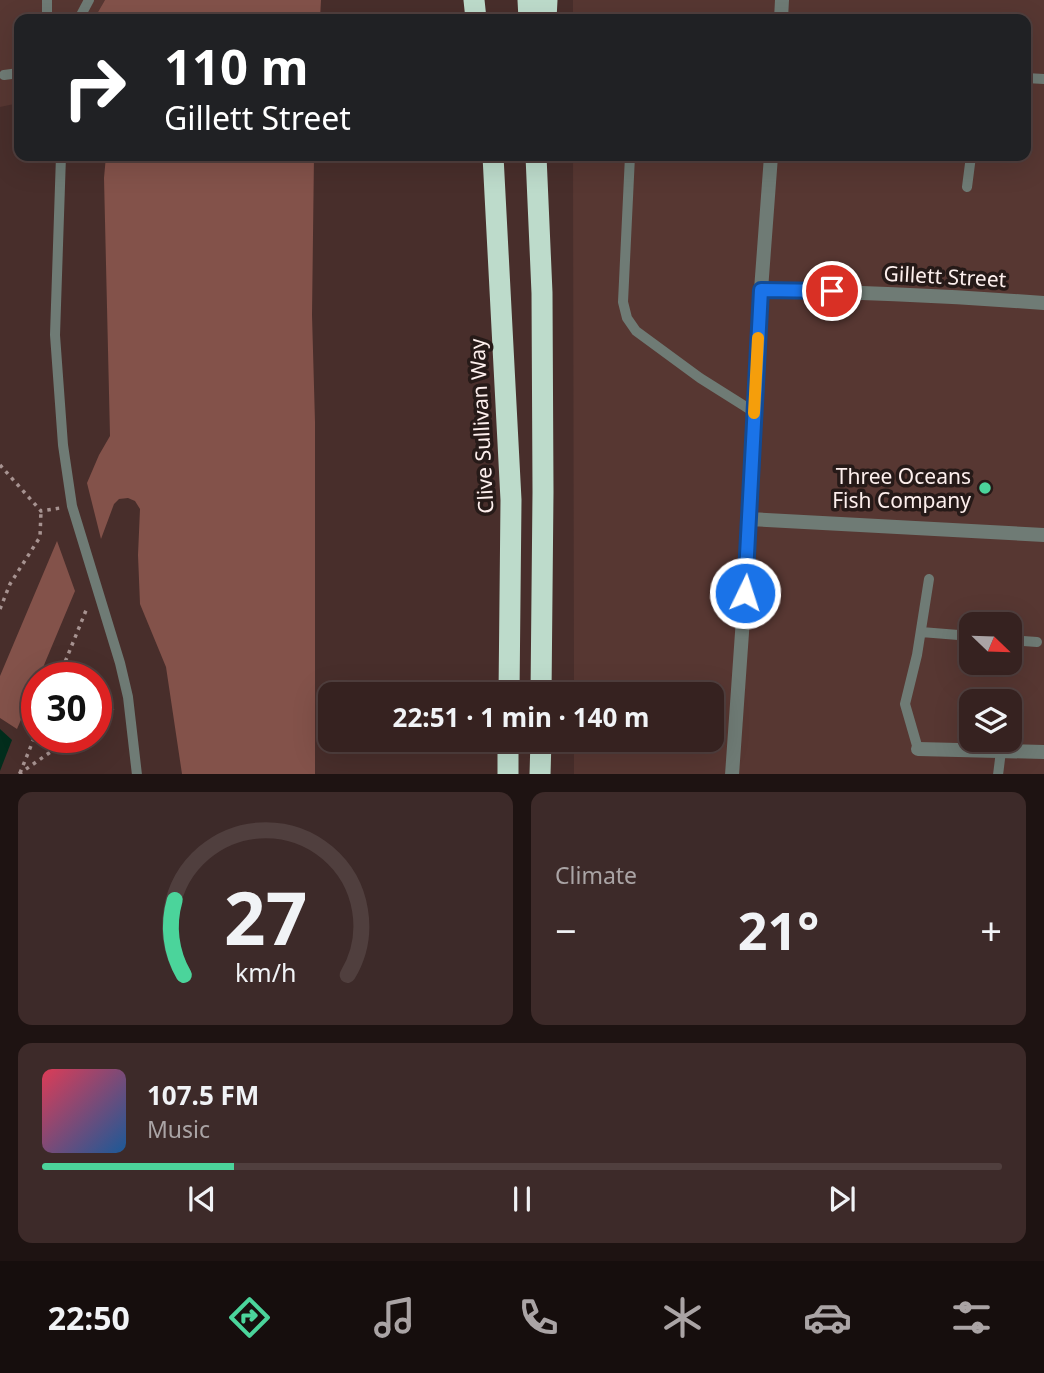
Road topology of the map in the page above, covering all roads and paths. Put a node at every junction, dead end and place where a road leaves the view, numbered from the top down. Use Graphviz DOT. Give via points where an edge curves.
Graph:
graph roads {
  1 [pos="14,74"];
  2 [pos="4,75"];
  3 [pos="61,161"];
  4 [pos="491,161"];
  5 [pos="536,161"];
  6 [pos="544,161"];
  7 [pos="630,161"];
  8 [pos="771,161"];
  9 [pos="970,161"];
  10 [pos="967,187"];
  11 [pos="761,290"];
  12 [pos="542,293"];
  13 [pos="1044,303"];
  14 [pos="754,412"];
  15 [pos="0,465"];
  16 [pos="72,506"];
  17 [pos="41,510"];
  18 [pos="750,519"];
  19 [pos="1044,535"];
  20 [pos="929,579"];
  21 [pos="97,585"];
  22 [pos="0,609"];
  23 [pos="920,632"];
  24 [pos="959,635"];
  25 [pos="1022,641"];
  26 [pos="1037,642"];
  27 [pos="65,662"];
  28 [pos="509,682"];
  29 [pos="541,682"];
  30 [pos="128,697"];
  31 [pos="112,708"];
  32 [pos="918,750"];
  33 [pos="959,750"];
  34 [pos="1022,751"];
  35 [pos="508,752"];
  36 [pos="541,752"];
  37 [pos="1001,752"];
  38 [pos="1044,752"];
  39 [pos="28,753"];
  40 [pos="49,753"];
  41 [pos="19,774"];
  42 [pos="137,774"];
  43 [pos="508,774"];
  44 [pos="540,774"];
  45 [pos="732,774"];
  46 [pos="998,774"];
  1 -- 2 [label="lane"];
  3 -- 16 [label="lane" via="54,335"];
  4 -- 28 [label="highway, Clive Sullivan Way" via="511,500"];
  5 -- 12 [label="highway"];
  6 -- 12 [label="highway"];
  7 -- 14 [label="lane" via="623,302 627,318 636,331 700,379"];
  8 -- 11 [label="street"];
  9 -- 10 [label="lane"];
  11 -- 13 [label="street, Gillett Street"];
  11 -- 14 [label="street"];
  12 -- 29 [label="highway"];
  14 -- 18 [label="street"];
  15 -- 17 [label="path"];
  16 -- 17 [label="path"];
  16 -- 21 [label="lane"];
  17 -- 22 [label="path" via="40,537"];
  18 -- 19 [label="street"];
  18 -- 45 [label="street"];
  20 -- 23 [label="lane"];
  21 -- 27 [label="path"];
  21 -- 30 [label="lane"];
  23 -- 24 [label="lane"];
  23 -- 32 [label="lane" via="905,704"];
  25 -- 26 [label="lane"];
  30 -- 31 [label="path"];
  30 -- 42 [label="lane"];
  32 -- 33 [label="street"];
  34 -- 38 [label="street"];
  35 -- 43 [label="highway"];
  36 -- 44 [label="highway"];
  37 -- 46 [label="lane"];
  39 -- 41 [label="path"];
  40 -- 41 [label="path"];
}
